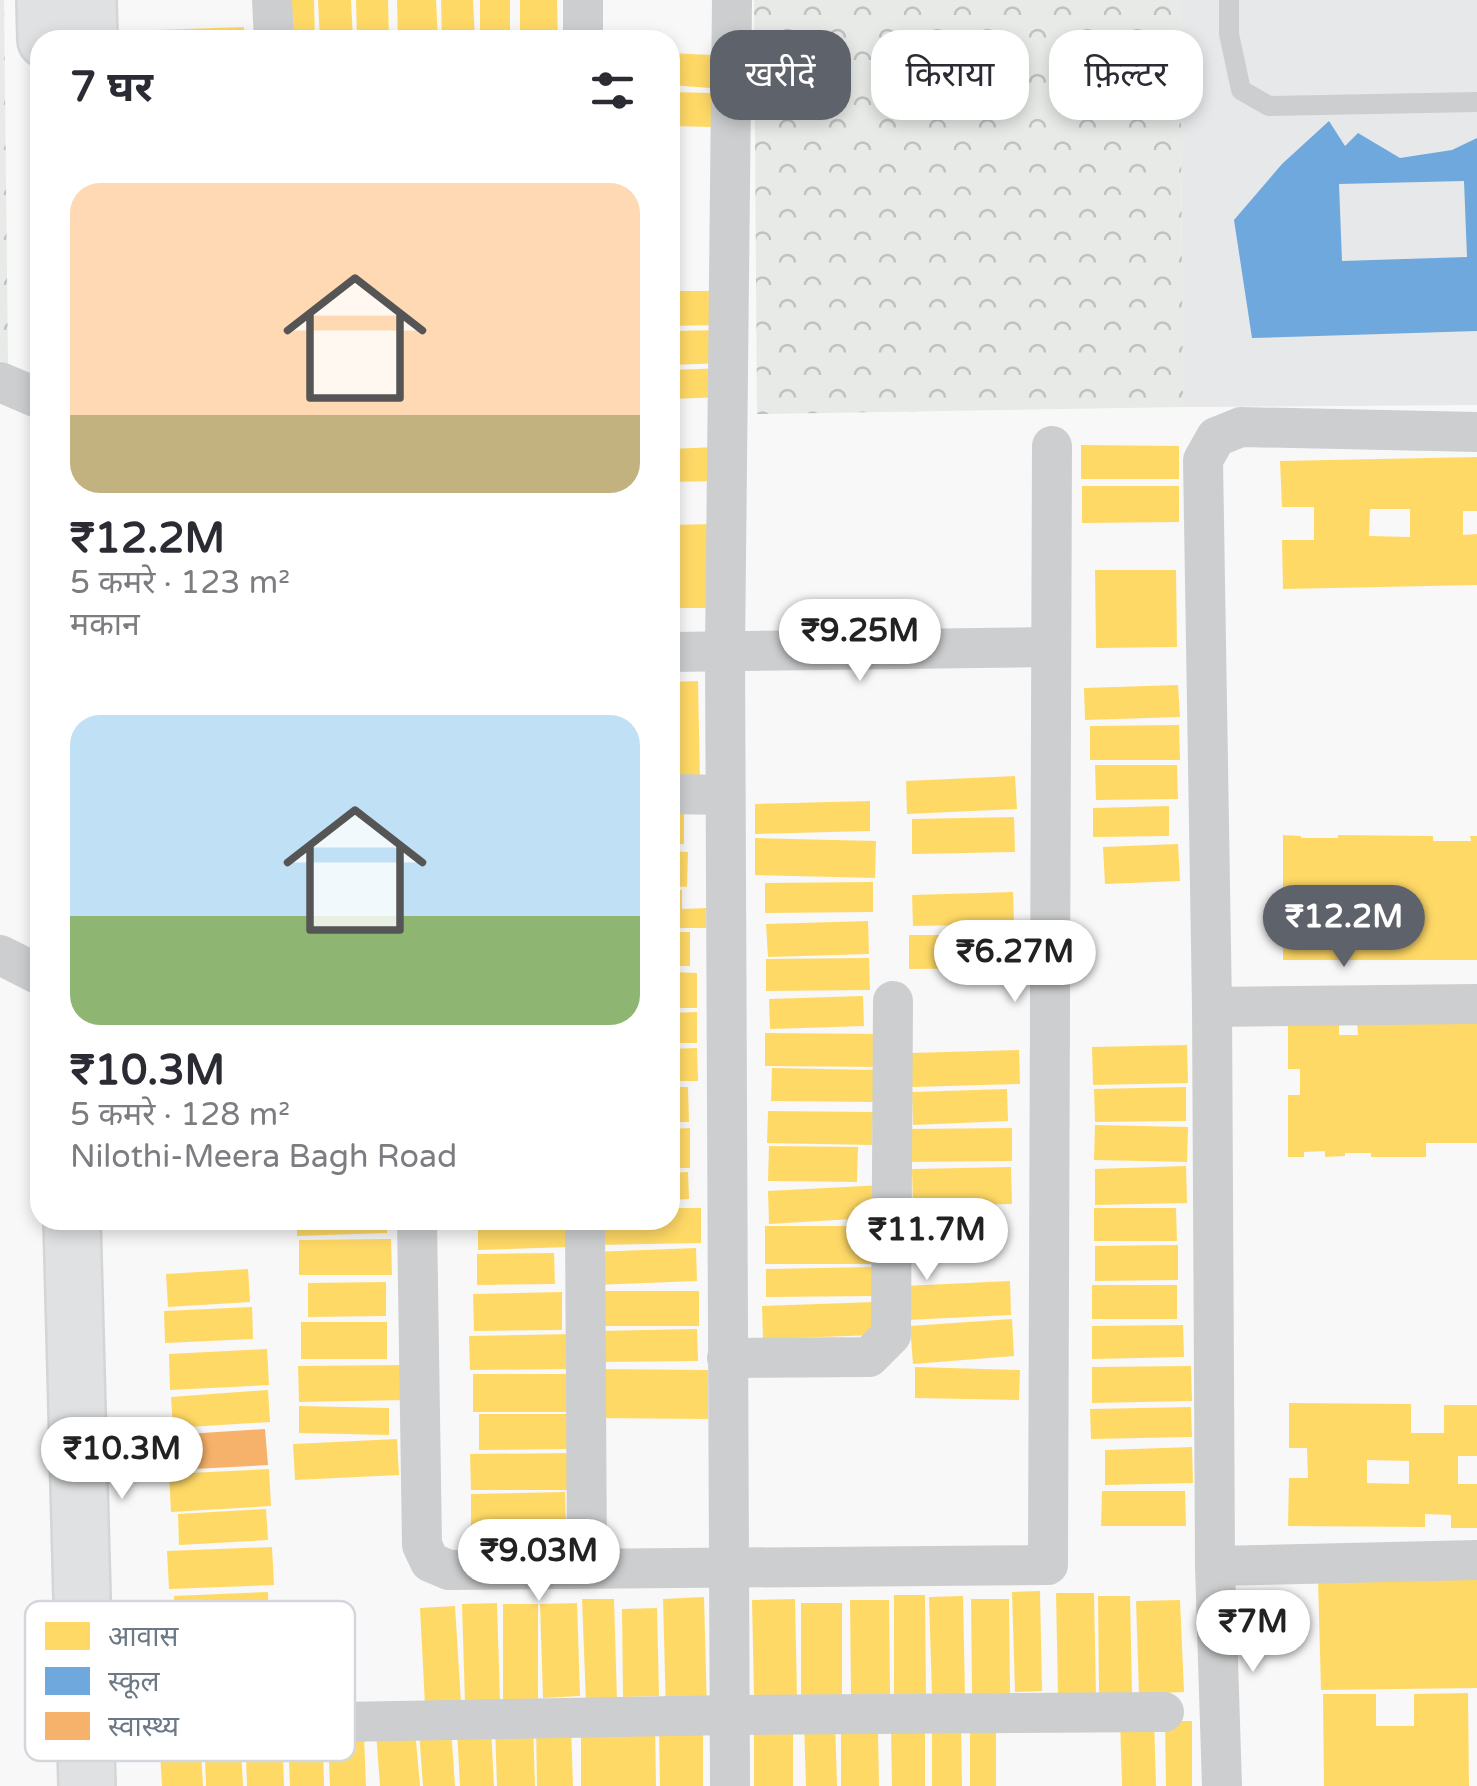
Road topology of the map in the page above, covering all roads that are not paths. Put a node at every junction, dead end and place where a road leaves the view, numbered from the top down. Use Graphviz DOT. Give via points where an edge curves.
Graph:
graph roads {
  1 [pos="45,0"];
  2 [pos="88,0"];
  3 [pos="272,0"];
  4 [pos="583,0"];
  5 [pos="732,0"];
  6 [pos="1228,0"];
  7 [pos="46,30"];
  8 [pos="89,30"];
  9 [pos="274,30"];
  10 [pos="583,30"];
  11 [pos="1477,102"];
  12 [pos="0,382"];
  13 [pos="30,395"];
  14 [pos="1477,432"];
  15 [pos="1052,446"];
  16 [pos="1051,647"];
  17 [pos="725,651"];
  18 [pos="680,652"];
  19 [pos="680,794"];
  20 [pos="725,795"];
  21 [pos="0,956"];
  22 [pos="30,970"];
  23 [pos="893,1002"];
  24 [pos="1477,1004"];
  25 [pos="1212,1007"];
  26 [pos="72,1230"];
  27 [pos="106,1230"];
  28 [pos="418,1230"];
  29 [pos="584,1230"];
  30 [pos="726,1358"];
  31 [pos="1477,1560"];
  32 [pos="1215,1566"];
  33 [pos="727,1567"];
  34 [pos="586,1568"];
  35 [pos="82,1601"];
  36 [pos="114,1601"];
  37 [pos="1164,1712"];
  38 [pos="729,1715"];
  39 [pos="355,1722"];
  40 [pos="86,1761"];
  41 [pos="118,1761"];
  42 [pos="87,1786"];
  43 [pos="118,1786"];
  44 [pos="730,1786"];
  45 [pos="1222,1786"];
  1 -- 7 [label="street"];
  2 -- 8 [label="street"];
  3 -- 9 [label="street"];
  4 -- 10 [label="street"];
  5 -- 17 [label="street"];
  6 -- 11 [label="lane" via="1242,90 1269,106"];
  12 -- 13 [label="street"];
  14 -- 25 [label="street" via="1241,427 1216,437 1203,460"];
  15 -- 16 [label="street"];
  16 -- 17 [label="street"];
  16 -- 33 [label="street" via="1048,1565"];
  17 -- 18 [label="street"];
  17 -- 20 [label="street"];
  19 -- 20 [label="street"];
  20 -- 30 [label="street"];
  21 -- 22 [label="street"];
  23 -- 30 [label="street" via="892,1335 869,1357"];
  24 -- 25 [label="street"];
  25 -- 32 [label="street"];
  26 -- 35 [label="street"];
  27 -- 36 [label="street"];
  28 -- 34 [label="street" via="422,1545 430,1562 448,1570"];
  29 -- 34 [label="street"];
  30 -- 33 [label="street"];
  31 -- 32 [label="street"];
  32 -- 45 [label="street"];
  33 -- 34 [label="street"];
  33 -- 38 [label="street"];
  37 -- 38 [label="street"];
  38 -- 39 [label="street"];
  38 -- 44 [label="street"];
  40 -- 42 [label="street"];
  41 -- 43 [label="street"];
}
